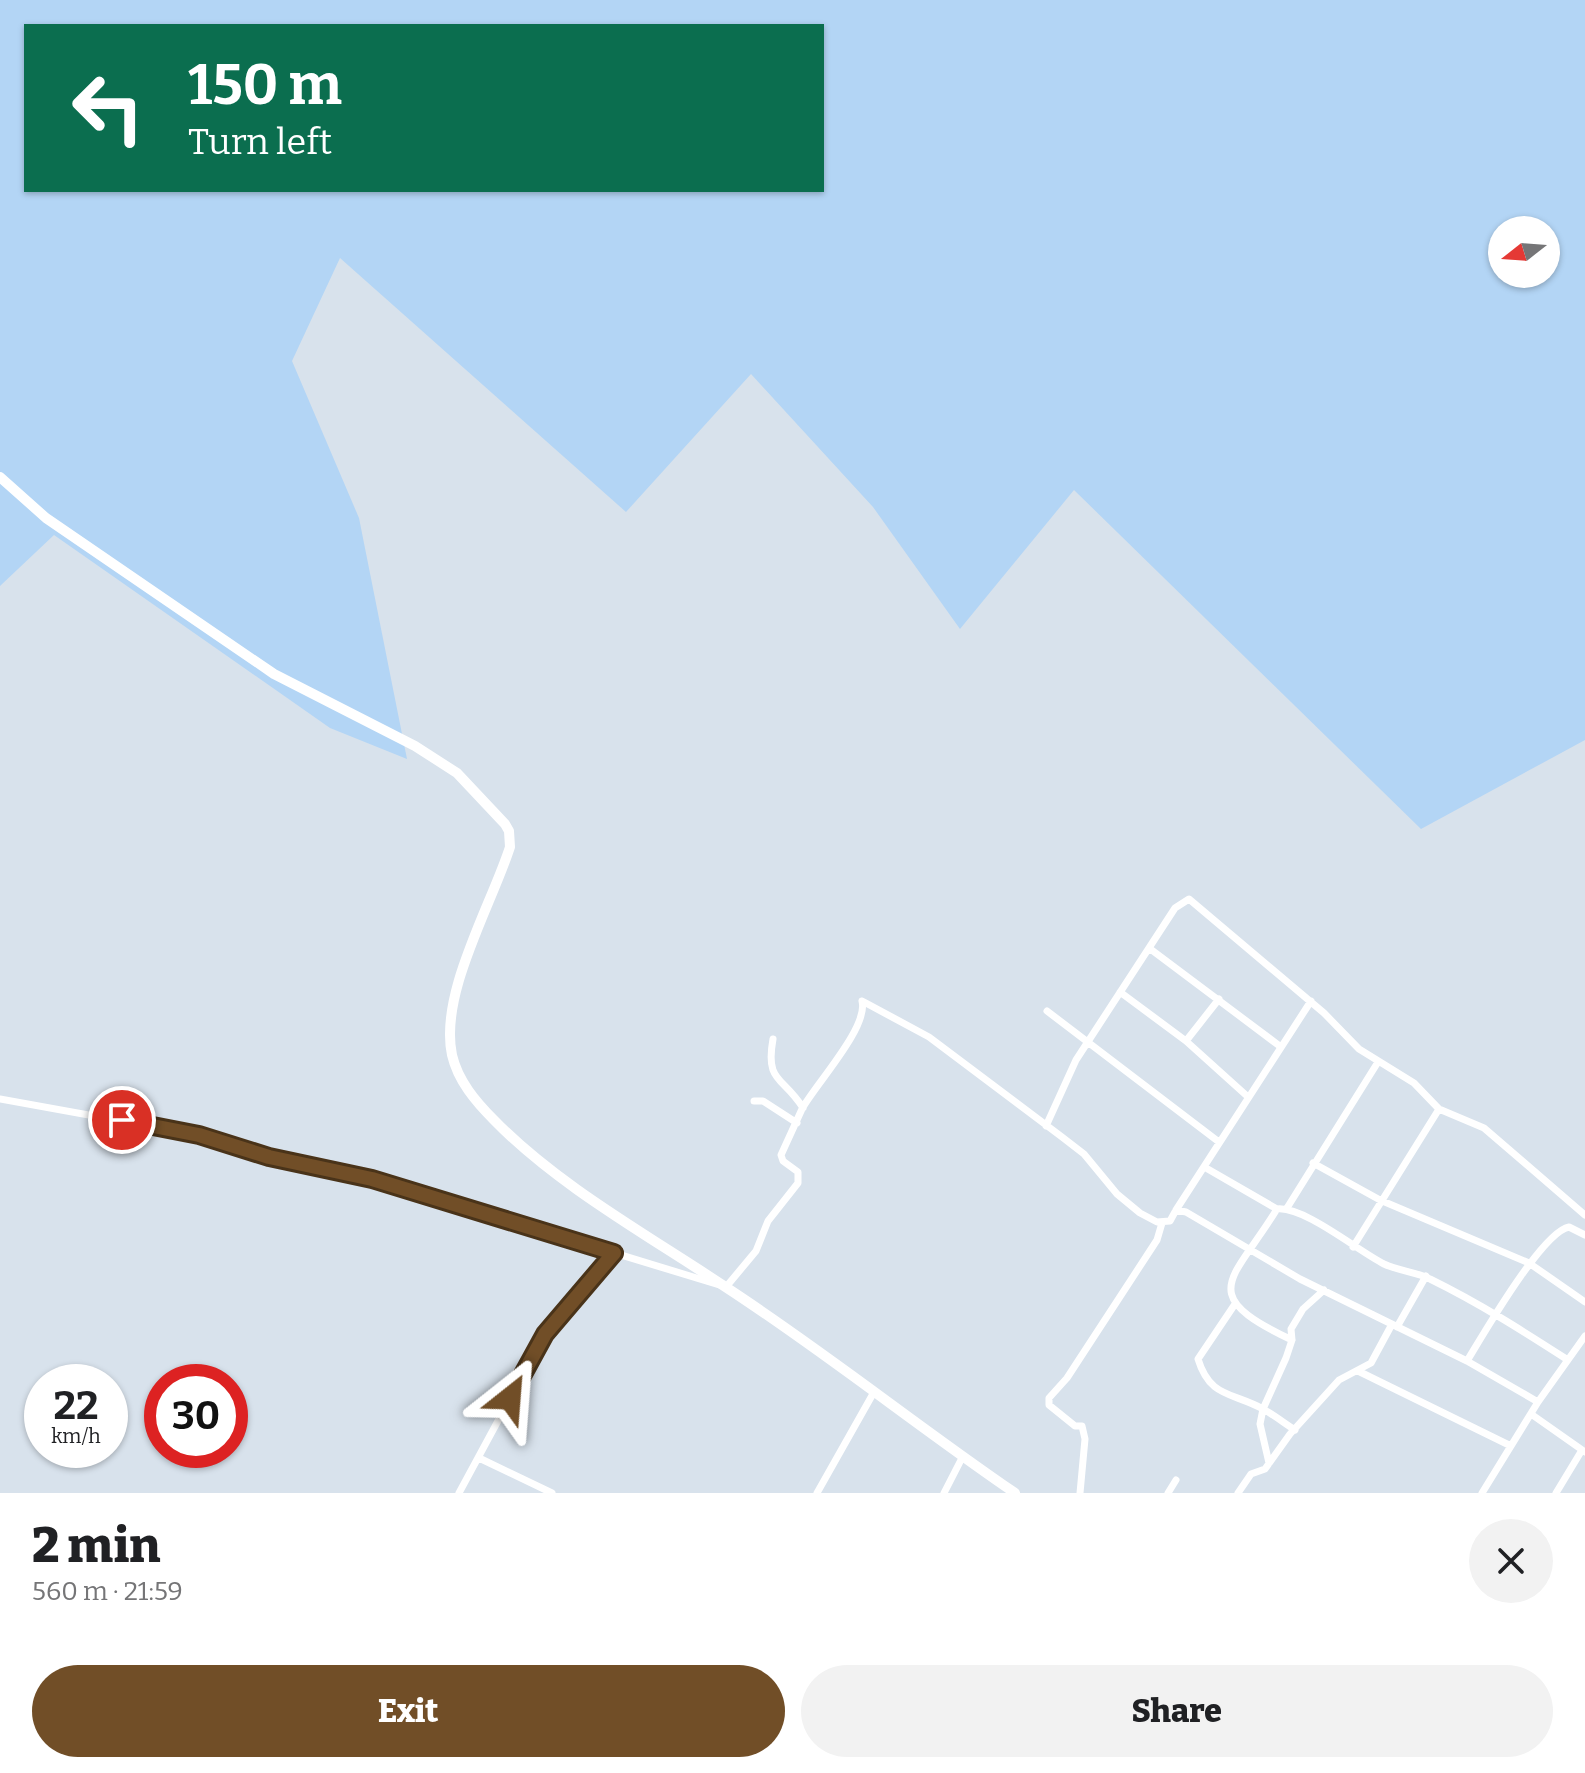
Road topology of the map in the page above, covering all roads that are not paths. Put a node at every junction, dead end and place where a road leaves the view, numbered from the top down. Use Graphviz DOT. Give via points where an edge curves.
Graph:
graph roads {
  1 [pos="0,477"];
  2 [pos="1149,948"];
  3 [pos="1120,992"];
  4 [pos="1219,999"];
  5 [pos="1311,1001"];
  6 [pos="1047,1011"];
  7 [pos="773,1039"];
  8 [pos="1089,1041"];
  9 [pos="1186,1041"];
  10 [pos="1281,1047"];
  11 [pos="1378,1062"];
  12 [pos="1247,1096"];
  13 [pos="0,1099"];
  14 [pos="754,1101"];
  15 [pos="803,1108"];
  16 [pos="1439,1109"];
  17 [pos="797,1123"];
  18 [pos="1046,1126"];
  19 [pos="1219,1142"];
  20 [pos="1313,1163"];
  21 [pos="1206,1168"];
  22 [pos="1380,1200"];
  23 [pos="1287,1208"];
  24 [pos="1277,1209"];
  25 [pos="1176,1210"];
  26 [pos="1585,1215"];
  27 [pos="1162,1223"];
  28 [pos="1585,1235"];
  29 [pos="1353,1247"];
  30 [pos="1252,1250"];
  31 [pos="614,1253"];
  32 [pos="1529,1263"];
  33 [pos="1426,1276"];
  34 [pos="726,1287"];
  35 [pos="1324,1290"];
  36 [pos="1585,1302"];
  37 [pos="1235,1304"];
  38 [pos="1496,1314"];
  39 [pos="1394,1327"];
  40 [pos="1585,1336"];
  41 [pos="1292,1340"];
  42 [pos="1568,1360"];
  43 [pos="1467,1361"];
  44 [pos="1360,1372"];
  45 [pos="874,1392"];
  46 [pos="1538,1402"];
  47 [pos="1263,1409"];
  48 [pos="1531,1414"];
  49 [pos="1295,1430"];
  50 [pos="1511,1446"];
  51 [pos="1584,1451"];
  52 [pos="963,1456"];
  53 [pos="479,1458"];
  54 [pos="1269,1463"];
  55 [pos="1176,1480"];
  56 [pos="459,1493"];
  57 [pos="552,1493"];
  58 [pos="817,1493"];
  59 [pos="944,1493"];
  60 [pos="1015,1493"];
  61 [pos="1080,1493"];
  62 [pos="1168,1493"];
  63 [pos="1238,1493"];
  64 [pos="1482,1493"];
  65 [pos="1556,1493"];
  1 -- 34 [label="main road" via="46,518 274,674 415,746 457,773 485,800 509,831 510,847 459,984 449,1032 458,1075 494,1121 521,1145"];
  2 -- 3 [label="street"];
  2 -- 4 [label="street"];
  2 -- 5 [label="street" via="1180,902 1189,899"];
  3 -- 8 [label="street"];
  3 -- 9 [label="street"];
  4 -- 9 [label="street"];
  4 -- 10 [label="street"];
  5 -- 10 [label="street"];
  5 -- 11 [label="street"];
  6 -- 8 [label="street"];
  7 -- 15 [label="street" via="771,1073"];
  8 -- 18 [label="street"];
  8 -- 19 [label="street"];
  9 -- 12 [label="street"];
  10 -- 12 [label="street"];
  11 -- 16 [label="street" via="1414,1083"];
  11 -- 20 [label="street"];
  12 -- 19 [label="street"];
  13 -- 31 [label="street" via="199,1135 269,1157 372,1179"];
  14 -- 17 [label="street" via="763,1101"];
  15 -- 17 [label="street"];
  15 -- 18 [label="street" via="844,1047 863,1010 862,1001 929,1037"];
  16 -- 22 [label="street"];
  16 -- 26 [label="street" via="1484,1128"];
  17 -- 34 [label="street" via="781,1157 795,1168 799,1180 768,1221 756,1251"];
  18 -- 27 [label="street" via="1084,1154 1126,1202"];
  19 -- 21 [label="street"];
  20 -- 22 [label="street"];
  20 -- 23 [label="street"];
  21 -- 24 [label="street"];
  21 -- 25 [label="street"];
  22 -- 29 [label="street"];
  22 -- 32 [label="street"];
  23 -- 24 [label="street"];
  23 -- 29 [label="street" via="1345,1237"];
  24 -- 30 [label="street"];
  25 -- 27 [label="street"];
  25 -- 30 [label="street"];
  27 -- 61 [label="street" via="1157,1240 1049,1398 1049,1405 1082,1426"];
  28 -- 32 [label="street" via="1564,1228"];
  29 -- 33 [label="street" via="1386,1265"];
  30 -- 35 [label="street"];
  30 -- 37 [label="street" via="1229,1284"];
  31 -- 34 [label="street"];
  31 -- 53 [label="street" via="545,1334"];
  32 -- 36 [label="street"];
  32 -- 38 [label="street"];
  33 -- 38 [label="street"];
  33 -- 39 [label="street"];
  34 -- 45 [label="main road"];
  35 -- 39 [label="street"];
  35 -- 41 [label="street" via="1303,1309 1291,1329"];
  37 -- 41 [label="street"];
  37 -- 47 [label="street" via="1198,1359 1204,1379 1216,1390"];
  38 -- 42 [label="street"];
  38 -- 43 [label="street"];
  39 -- 43 [label="street"];
  39 -- 44 [label="street"];
  40 -- 42 [label="street"];
  41 -- 47 [label="street"];
  42 -- 46 [label="street"];
  43 -- 46 [label="street"];
  44 -- 49 [label="street" via="1351,1371 1339,1380"];
  44 -- 50 [label="street"];
  45 -- 52 [label="main road"];
  45 -- 58 [label="street"];
  46 -- 48 [label="street"];
  47 -- 49 [label="street"];
  47 -- 54 [label="street" via="1260,1424"];
  48 -- 50 [label="street"];
  48 -- 51 [label="street"];
  49 -- 54 [label="street"];
  50 -- 64 [label="street"];
  51 -- 65 [label="street"];
  52 -- 59 [label="street"];
  52 -- 60 [label="main road"];
  53 -- 56 [label="street"];
  53 -- 57 [label="street"];
  54 -- 63 [label="street" via="1251,1474"];
  55 -- 62 [label="street"];
}
